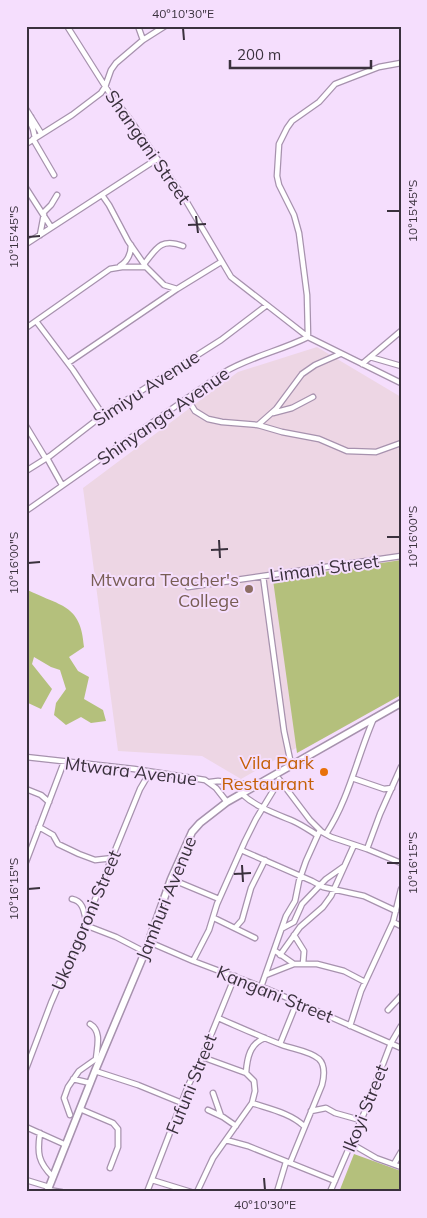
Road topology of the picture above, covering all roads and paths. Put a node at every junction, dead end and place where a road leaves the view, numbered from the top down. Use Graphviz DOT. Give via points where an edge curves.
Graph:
graph roads {
  1 [pos="67,26"];
  2 [pos="138,26"];
  3 [pos="165,26"];
  4 [pos="143,40"];
  5 [pos="401,63"];
  6 [pos="105,87"];
  7 [pos="26,109"];
  8 [pos="31,117"];
  9 [pos="41,133"];
  10 [pos="34,138"];
  11 [pos="26,144"];
  12 [pos="157,159"];
  13 [pos="54,174"];
  14 [pos="26,188"];
  15 [pos="58,195"];
  16 [pos="102,195"];
  17 [pos="43,213"];
  18 [pos="51,227"];
  19 [pos="40,235"];
  20 [pos="26,244"];
  21 [pos="131,245"];
  22 [pos="183,246"];
  23 [pos="221,262"];
  24 [pos="145,265"];
  25 [pos="119,267"];
  26 [pos="177,289"];
  27 [pos="267,305"];
  28 [pos="36,322"];
  29 [pos="26,328"];
  30 [pos="401,331"];
  31 [pos="308,337"];
  32 [pos="341,354"];
  33 [pos="370,357"];
  34 [pos="68,363"];
  35 [pos="362,364"];
  36 [pos="401,366"];
  37 [pos="401,384"];
  38 [pos="313,397"];
  39 [pos="187,398"];
  40 [pos="103,414"];
  41 [pos="271,414"];
  42 [pos="258,425"];
  43 [pos="26,426"];
  44 [pos="401,444"];
  45 [pos="46,458"];
  46 [pos="26,471"];
  47 [pos="62,485"];
  48 [pos="26,511"];
  49 [pos="401,556"];
  50 [pos="263,576"];
  51 [pos="188,587"];
  52 [pos="401,703"];
  53 [pos="374,718"];
  54 [pos="26,757"];
  55 [pos="64,762"];
  56 [pos="292,764"];
  57 [pos="401,767"];
  58 [pos="150,772"];
  59 [pos="275,774"];
  60 [pos="352,778"];
  61 [pos="280,780"];
  62 [pos="210,782"];
  63 [pos="256,785"];
  64 [pos="27,788"];
  65 [pos="392,788"];
  66 [pos="242,794"];
  67 [pos="49,802"];
  68 [pos="227,802"];
  69 [pos="263,808"];
  70 [pos="39,827"];
  71 [pos="319,832"];
  72 [pos="326,834"];
  73 [pos="26,841"];
  74 [pos="34,841"];
  75 [pos="354,845"];
  76 [pos="368,849"];
  77 [pos="241,850"];
  78 [pos="112,858"];
  79 [pos="265,860"];
  80 [pos="26,862"];
  81 [pos="401,863"];
  82 [pos="343,867"];
  83 [pos="301,876"];
  84 [pos="171,879"];
  85 [pos="319,886"];
  86 [pos="335,889"];
  87 [pos="401,889"];
  88 [pos="72,899"];
  89 [pos="219,900"];
  90 [pos="94,903"];
  91 [pos="83,907"];
  92 [pos="396,910"];
  93 [pos="214,918"];
  94 [pos="393,922"];
  95 [pos="86,924"];
  96 [pos="401,926"];
  97 [pos="235,928"];
  98 [pos="283,928"];
  99 [pos="294,935"];
  100 [pos="255,938"];
  101 [pos="148,942"];
  102 [pos="274,950"];
  103 [pos="145,952"];
  104 [pos="280,955"];
  105 [pos="193,961"];
  106 [pos="295,964"];
  107 [pos="303,964"];
  108 [pos="266,975"];
  109 [pos="235,976"];
  110 [pos="365,982"];
  111 [pos="261,987"];
  112 [pos="401,996"];
  113 [pos="298,1002"];
  114 [pos="388,1010"];
  115 [pos="218,1018"];
  116 [pos="90,1024"];
  117 [pos="350,1026"];
  118 [pos="401,1026"];
  119 [pos="265,1038"];
  120 [pos="390,1043"];
  121 [pos="280,1044"];
  122 [pos="401,1048"];
  123 [pos="202,1057"];
  124 [pos="26,1069"];
  125 [pos="95,1071"];
  126 [pos="246,1073"];
  127 [pos="73,1079"];
  128 [pos="90,1083"];
  129 [pos="213,1093"];
  130 [pos="182,1102"];
  131 [pos="252,1102"];
  132 [pos="80,1109"];
  133 [pos="208,1110"];
  134 [pos="310,1111"];
  135 [pos="70,1115"];
  136 [pos="221,1116"];
  137 [pos="307,1118"];
  138 [pos="297,1120"];
  139 [pos="360,1120"];
  140 [pos="236,1126"];
  141 [pos="304,1126"];
  142 [pos="26,1127"];
  143 [pos="40,1133"];
  144 [pos="226,1140"];
  145 [pos="350,1144"];
  146 [pos="66,1145"];
  147 [pos="401,1152"];
  148 [pos="288,1162"];
  149 [pos="394,1164"];
  150 [pos="401,1167"];
  151 [pos="110,1168"];
  152 [pos="53,1177"];
  153 [pos="26,1180"];
  154 [pos="152,1180"];
  155 [pos="335,1181"];
  156 [pos="48,1190"];
  157 [pos="61,1192"];
  158 [pos="147,1192"];
  159 [pos="191,1192"];
  160 [pos="197,1192"];
  161 [pos="277,1192"];
  162 [pos="330,1192"];
  1 -- 6 [label="street, Shangani Street"];
  2 -- 4 [label="street"];
  3 -- 4 [label="street"];
  4 -- 6 [label="street" via="113,66"];
  5 -- 31 [label="street" via="335,84 319,102 292,121 279,144 277,176 299,233 307,295"];
  6 -- 9 [label="street" via="87,104"];
  6 -- 12 [label="street, Shangani Street"];
  7 -- 8 [label="street"];
  8 -- 9 [label="street"];
  8 -- 10 [label="street"];
  9 -- 10 [label="street"];
  10 -- 11 [label="street"];
  10 -- 13 [label="street"];
  12 -- 16 [label="street"];
  12 -- 23 [label="street, Shangani Street" via="185,199"];
  14 -- 17 [label="street"];
  15 -- 17 [label="street"];
  16 -- 18 [label="street"];
  16 -- 21 [label="street"];
  17 -- 18 [label="street"];
  17 -- 19 [label="street"];
  18 -- 19 [label="street"];
  19 -- 20 [label="street"];
  21 -- 24 [label="street"];
  21 -- 25 [label="street" via="131,253"];
  22 -- 24 [label="street" via="168,242 162,244"];
  23 -- 26 [label="street"];
  23 -- 27 [label="street, Shangani Street" via="231,277"];
  24 -- 25 [label="street"];
  24 -- 26 [label="street" via="164,285"];
  25 -- 28 [label="street" via="110,269"];
  26 -- 34 [label="street"];
  27 -- 31 [label="street, Shangani Street"];
  27 -- 40 [label="street, Simiyu Avenue" via="221,340"];
  28 -- 29 [label="street"];
  28 -- 34 [label="street"];
  30 -- 33 [label="street"];
  31 -- 32 [label="street, Shangani Street"];
  31 -- 39 [label="street, Shinyanga Avenue" via="239,364"];
  32 -- 35 [label="street, Shangani Street"];
  32 -- 41 [label="street" via="302,374"];
  33 -- 35 [label="street"];
  33 -- 36 [label="street"];
  34 -- 40 [label="street"];
  35 -- 37 [label="street, Shangani Street"];
  38 -- 41 [label="street"];
  39 -- 42 [label="street" via="196,411 208,419"];
  39 -- 47 [label="street, Shinyanga Avenue"];
  40 -- 45 [label="street, Simiyu Avenue"];
  41 -- 42 [label="street"];
  42 -- 44 [label="street" via="319,439 354,452 376,452"];
  43 -- 45 [label="street"];
  45 -- 46 [label="street, Simiyu Avenue"];
  45 -- 47 [label="street"];
  47 -- 48 [label="street, Shinyanga Avenue"];
  49 -- 50 [label="street, Limani Street"];
  50 -- 51 [label="street, Limani Street"];
  50 -- 56 [label="street" via="284,731"];
  52 -- 53 [label="street, Jamhuri Avenue"];
  53 -- 56 [label="street, Jamhuri Avenue"];
  53 -- 60 [label="street"];
  54 -- 55 [label="street, Mtwara Avenue"];
  55 -- 58 [label="street, Mtwara Avenue"];
  55 -- 67 [label="street"];
  56 -- 59 [label="street, Jamhuri Avenue"];
  57 -- 65 [label="street"];
  58 -- 62 [label="street, Mtwara Avenue"];
  58 -- 78 [label="street, Ukongoroni Street"];
  59 -- 61 [label="street"];
  59 -- 63 [label="street, Jamhuri Avenue"];
  60 -- 65 [label="street" via="384,789"];
  60 -- 72 [label="street"];
  61 -- 69 [label="street"];
  61 -- 71 [label="street"];
  62 -- 63 [label="street"];
  62 -- 68 [label="street, Mtwara Avenue"];
  63 -- 66 [label="street, Jamhuri Avenue"];
  64 -- 67 [label="street"];
  65 -- 76 [label="street"];
  66 -- 68 [label="street, Jamhuri Avenue"];
  66 -- 69 [label="street"];
  67 -- 70 [label="street"];
  68 -- 84 [label="street, Jamhuri Avenue" via="192,832"];
  69 -- 71 [label="street"];
  69 -- 77 [label="street"];
  70 -- 74 [label="street"];
  70 -- 78 [label="street" via="53,835 58,844 78,854 95,860"];
  71 -- 72 [label="street"];
  71 -- 83 [label="street"];
  72 -- 75 [label="street"];
  73 -- 74 [label="street"];
  74 -- 80 [label="street"];
  75 -- 76 [label="street"];
  75 -- 82 [label="street"];
  76 -- 81 [label="street"];
  77 -- 79 [label="street"];
  77 -- 89 [label="street"];
  78 -- 90 [label="street, Ukongoroni Street"];
  79 -- 83 [label="street"];
  79 -- 97 [label="street" via="251,888 242,920"];
  82 -- 85 [label="street"];
  82 -- 86 [label="street"];
  83 -- 85 [label="street"];
  83 -- 98 [label="street"];
  84 -- 89 [label="street"];
  84 -- 101 [label="street, Jamhuri Avenue"];
  85 -- 86 [label="street"];
  85 -- 98 [label="street" via="301,906 294,922"];
  86 -- 92 [label="street" via="364,896"];
  86 -- 99 [label="street" via="323,907"];
  87 -- 92 [label="street"];
  88 -- 91 [label="street"];
  89 -- 93 [label="street"];
  90 -- 91 [label="street"];
  90 -- 95 [label="street, Ukongoroni Street"];
  91 -- 95 [label="street"];
  92 -- 94 [label="street"];
  93 -- 97 [label="street"];
  93 -- 105 [label="street"];
  94 -- 96 [label="street"];
  94 -- 110 [label="street"];
  95 -- 103 [label="street"];
  95 -- 124 [label="street, Ukongoroni Street"];
  97 -- 100 [label="street"];
  98 -- 102 [label="street"];
  99 -- 104 [label="street"];
  99 -- 107 [label="street" via="304,951"];
  101 -- 103 [label="street, Jamhuri Avenue"];
  101 -- 105 [label="street, Kangani Street"];
  102 -- 104 [label="street"];
  102 -- 108 [label="street"];
  103 -- 125 [label="street, Jamhuri Avenue"];
  104 -- 106 [label="street"];
  105 -- 109 [label="street, Kangani Street"];
  106 -- 107 [label="street"];
  106 -- 108 [label="street"];
  107 -- 110 [label="street" via="344,971"];
  108 -- 111 [label="street"];
  109 -- 111 [label="street, Kangani Street"];
  109 -- 115 [label="street, Fufuni Street"];
  110 -- 117 [label="street"];
  111 -- 113 [label="street, Kangani Street"];
  112 -- 114 [label="street"];
  113 -- 117 [label="street, Kangani Street"];
  113 -- 121 [label="street"];
  115 -- 119 [label="street"];
  115 -- 123 [label="street, Fufuni Street"];
  116 -- 127 [label="street" via="95,1027 98,1038 96,1059"];
  117 -- 120 [label="street, Kangani Street"];
  118 -- 120 [label="street, Ikoyi Street"];
  119 -- 121 [label="street"];
  119 -- 126 [label="street" via="254,1044"];
  120 -- 122 [label="street, Kangani Street"];
  120 -- 139 [label="street, Ikoyi Street"];
  121 -- 134 [label="street" via="321,1062 323,1081"];
  123 -- 126 [label="street"];
  123 -- 130 [label="street, Fufuni Street"];
  125 -- 128 [label="street, Jamhuri Avenue"];
  125 -- 130 [label="street"];
  126 -- 131 [label="street" via="255,1085"];
  127 -- 128 [label="street"];
  127 -- 135 [label="street" via="64,1098"];
  128 -- 132 [label="street, Jamhuri Avenue"];
  129 -- 136 [label="street"];
  130 -- 154 [label="street, Fufuni Street"];
  131 -- 138 [label="street"];
  131 -- 140 [label="street"];
  132 -- 146 [label="street, Jamhuri Avenue"];
  132 -- 151 [label="street" via="113,1123 118,1129 118,1147"];
  133 -- 136 [label="street"];
  134 -- 137 [label="street"];
  134 -- 139 [label="street" via="326,1108"];
  136 -- 140 [label="street"];
  137 -- 138 [label="street"];
  137 -- 141 [label="street"];
  138 -- 141 [label="street"];
  139 -- 145 [label="street, Ikoyi Street"];
  140 -- 144 [label="street"];
  141 -- 148 [label="street"];
  142 -- 143 [label="street"];
  143 -- 146 [label="street"];
  143 -- 152 [label="street" via="39,1155 43,1167"];
  144 -- 148 [label="street"];
  144 -- 160 [label="street"];
  145 -- 149 [label="street"];
  145 -- 155 [label="street, Ikoyi Street"];
  146 -- 152 [label="street, Jamhuri Avenue"];
  147 -- 149 [label="street"];
  148 -- 155 [label="street"];
  148 -- 161 [label="street"];
  149 -- 150 [label="street"];
  152 -- 156 [label="street, Jamhuri Avenue"];
  153 -- 156 [label="street"];
  154 -- 158 [label="street, Fufuni Street"];
  154 -- 159 [label="street"];
  155 -- 162 [label="street, Ikoyi Street"];
  156 -- 157 [label="street"];
}
